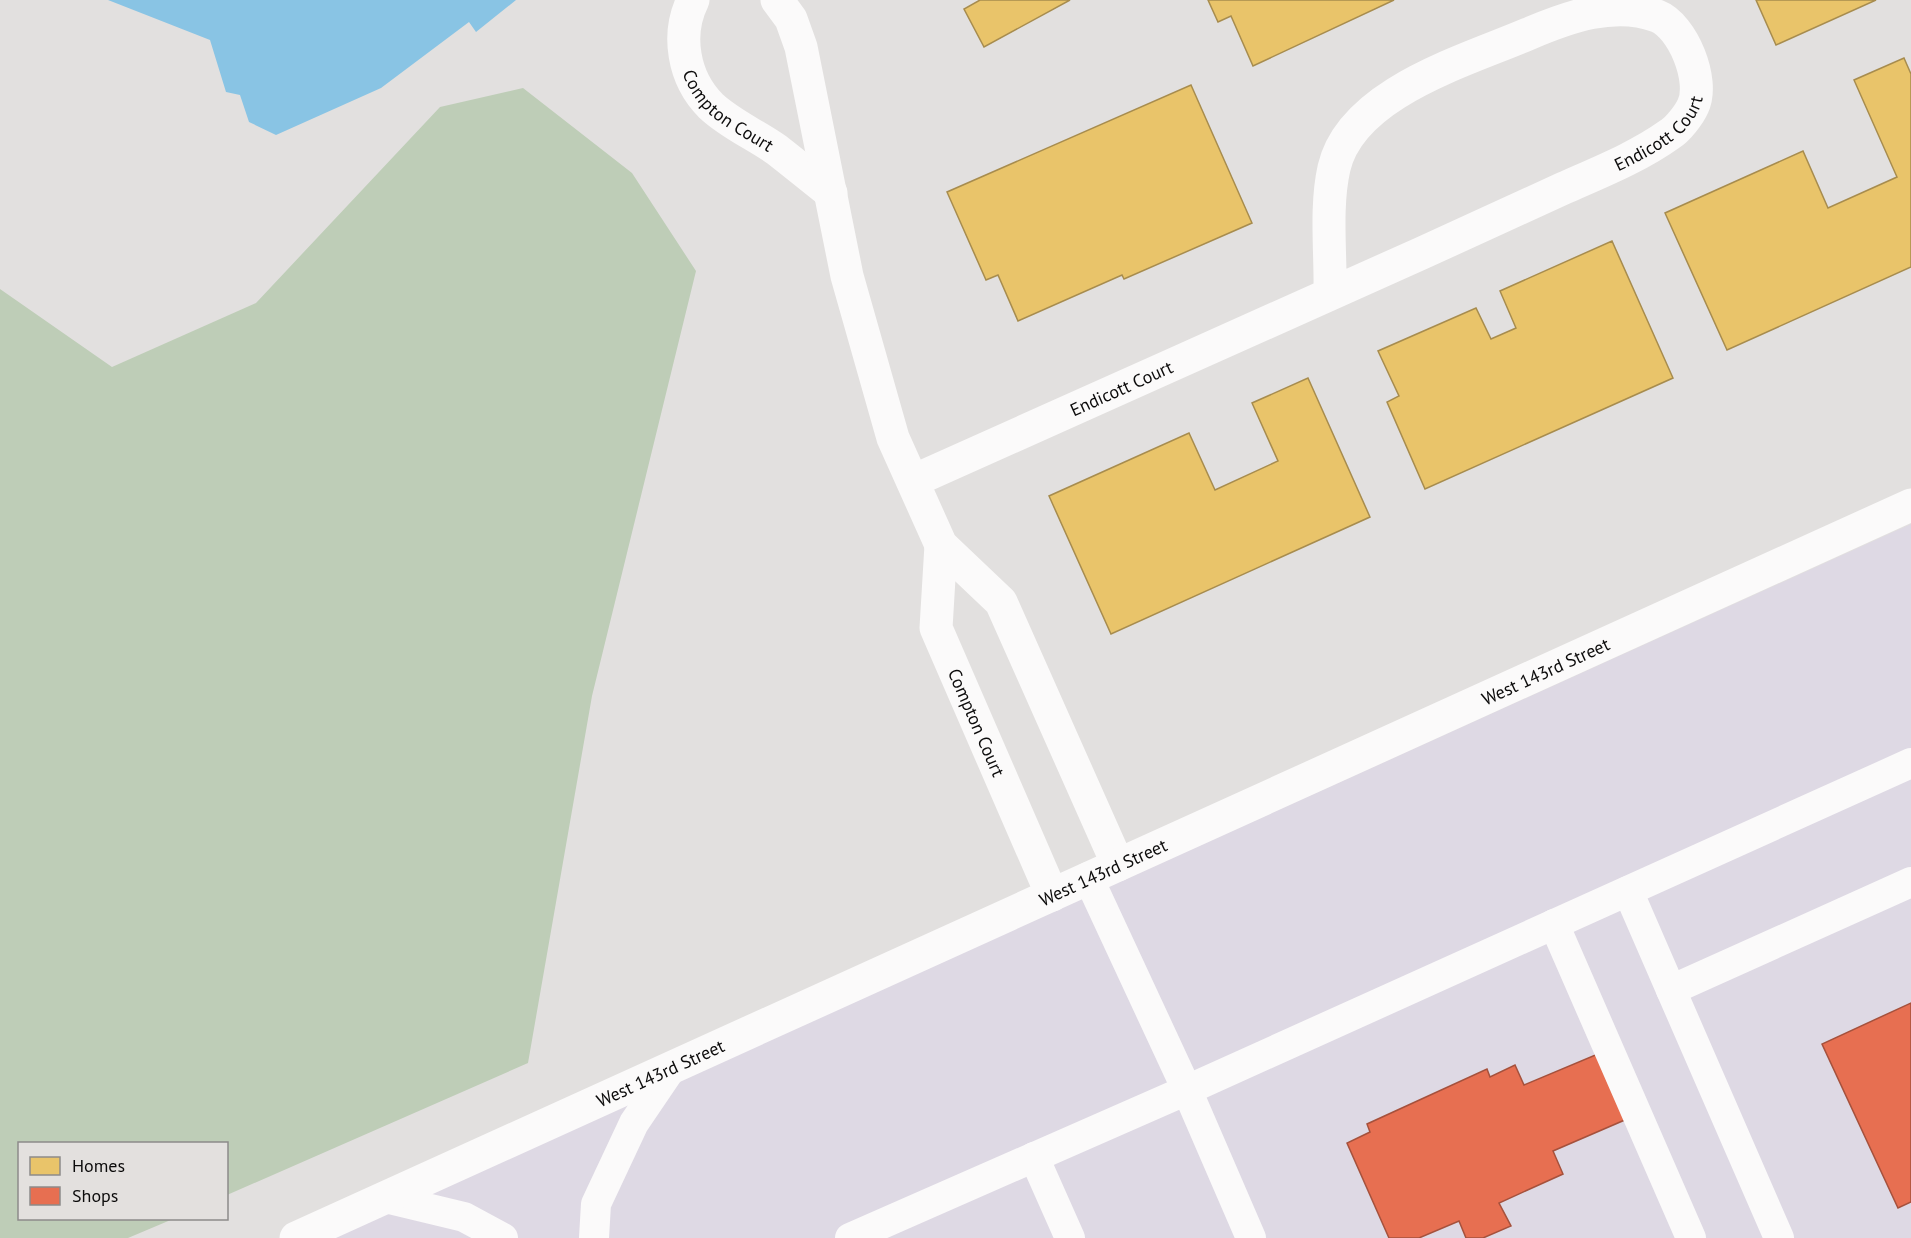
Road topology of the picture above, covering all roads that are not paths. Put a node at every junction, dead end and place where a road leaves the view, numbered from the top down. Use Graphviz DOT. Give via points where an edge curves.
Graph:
graph roads {
  1 [pos="693,0"];
  2 [pos="777,0"];
  3 [pos="831,193"];
  4 [pos="1330,294"];
  5 [pos="913,481"];
  6 [pos="1911,505"];
  7 [pos="941,544"];
  8 [pos="1911,763"];
  9 [pos="1118,865"];
  10 [pos="1088,878"];
  11 [pos="1911,882"];
  12 [pos="1628,891"];
  13 [pos="1052,895"];
  14 [pos="1554,924"];
  15 [pos="1671,990"];
  16 [pos="672,1067"];
  17 [pos="1187,1090"];
  18 [pos="1034,1157"];
  19 [pos="385,1198"];
  20 [pos="296,1238"];
  21 [pos="503,1238"];
  22 [pos="594,1238"];
  23 [pos="850,1238"];
  24 [pos="1070,1238"];
  25 [pos="1251,1238"];
  26 [pos="1691,1238"];
  27 [pos="1779,1238"];
  1 -- 3 [label="street, Compton Court" via="684,18 682,38 694,84 712,106 776,149"];
  2 -- 3 [label="street, Compton Court" via="791,19 801,47"];
  3 -- 5 [label="street, Compton Court" via="847,276 871,367 893,438"];
  4 -- 4 [label="street, Endicott Court" via="1622,162 1674,132 1695,104 1696,84 1681,38 1661,16 1626,9 1596,10 1557,22 1396,92 1368,113 1342,143 1331,197"];
  4 -- 5 [label="street, Endicott Court"];
  5 -- 7 [label="street, Compton Court"];
  6 -- 9 [label="street, West 143rd Street"];
  7 -- 9 [label="street, Compton Court" via="1000,602"];
  7 -- 13 [label="street, Compton Court" via="936,628"];
  8 -- 12 [label="lane"];
  9 -- 10 [label="street, West 143rd Street"];
  10 -- 13 [label="street, West 143rd Street"];
  10 -- 17 [label="lane"];
  11 -- 15 [label="lane"];
  12 -- 14 [label="lane"];
  12 -- 15 [label="lane"];
  13 -- 16 [label="street, West 143rd Street"];
  14 -- 17 [label="lane"];
  14 -- 26 [label="lane"];
  15 -- 27 [label="lane"];
  16 -- 19 [label="street, West 143rd Street"];
  16 -- 22 [label="lane" via="634,1123 596,1204"];
  17 -- 18 [label="lane"];
  17 -- 25 [label="lane"];
  18 -- 23 [label="lane"];
  18 -- 24 [label="lane"];
  19 -- 20 [label="street, West 143rd Street"];
  19 -- 21 [label="lane" via="464,1217"];
}
